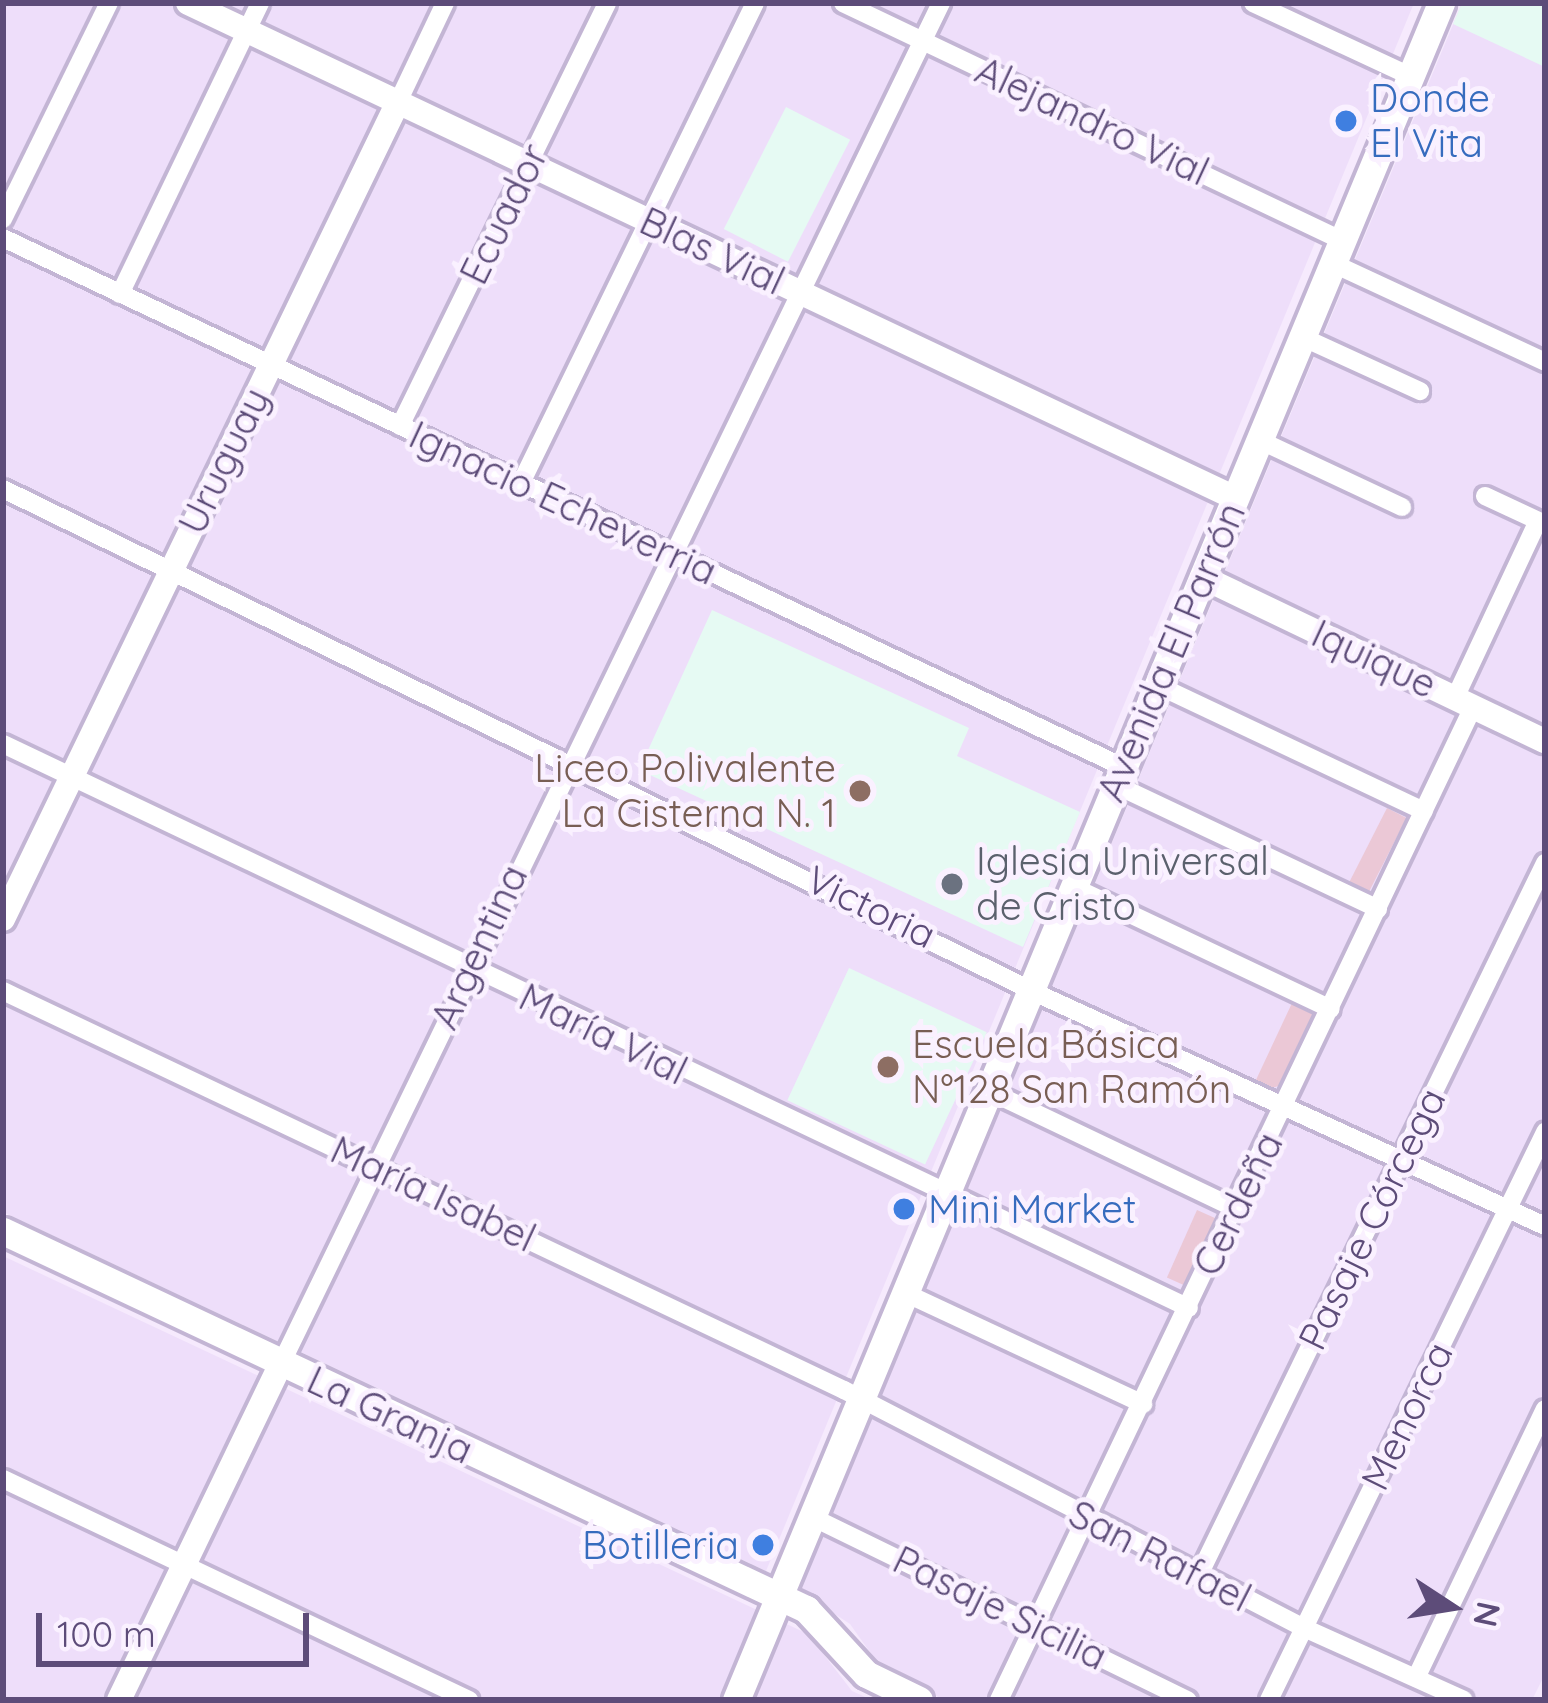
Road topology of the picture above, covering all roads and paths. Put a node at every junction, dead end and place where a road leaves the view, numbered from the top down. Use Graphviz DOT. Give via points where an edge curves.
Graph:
graph roads {
  1 [pos="109,3"];
  2 [pos="188,3"];
  3 [pos="260,3"];
  4 [pos="445,3"];
  5 [pos="608,3"];
  6 [pos="755,3"];
  7 [pos="844,3"];
  8 [pos="941,3"];
  9 [pos="1253,3"];
  10 [pos="1441,3"];
  11 [pos="247,31"];
  12 [pos="922,40"];
  13 [pos="1410,76"];
  14 [pos="398,102"];
  15 [pos="529,164"];
  16 [pos="3,219"];
  17 [pos="650,221"];
  18 [pos="3,238"];
  19 [pos="1337,251"];
  20 [pos="799,292"];
  21 [pos="120,294"];
  22 [pos="1302,337"];
  23 [pos="1545,362"];
  24 [pos="271,365"];
  25 [pos="1420,391"];
  26 [pos="400,426"];
  27 [pos="1259,440"];
  28 [pos="521,483"];
  29 [pos="3,489"];
  30 [pos="1485,496"];
  31 [pos="1235,499"];
  32 [pos="1402,507"];
  33 [pos="1542,523"];
  34 [pos="670,554"];
  35 [pos="172,570"];
  36 [pos="1202,577"];
  37 [pos="1157,685"];
  38 [pos="1464,702"];
  39 [pos="1545,741"];
  40 [pos="3,744"];
  41 [pos="568,762"];
  42 [pos="1119,776"];
  43 [pos="71,777"];
  44 [pos="1424,812"];
  45 [pos="1545,863"];
  46 [pos="1073,887"];
  47 [pos="1378,909"];
  48 [pos="3,919"];
  49 [pos="469,970"];
  50 [pos="1032,987"];
  51 [pos="3,992"];
  52 [pos="1331,1009"];
  53 [pos="988,1091"];
  54 [pos="1284,1109"];
  55 [pos="1545,1132"];
  56 [pos="1402,1158"];
  57 [pos="375,1166"];
  58 [pos="944,1198"];
  59 [pos="1508,1208"];
  60 [pos="1236,1209"];
  61 [pos="1545,1226"];
  62 [pos="3,1232"];
  63 [pos="904,1293"];
  64 [pos="1189,1308"];
  65 [pos="281,1364"];
  66 [pos="860,1401"];
  67 [pos="1143,1404"];
  68 [pos="1545,1409"];
  69 [pos="3,1479"];
  70 [pos="812,1516"];
  71 [pos="1087,1519"];
  72 [pos="184,1565"];
  73 [pos="1199,1575"];
  74 [pos="778,1597"];
  75 [pos="1035,1625"];
  76 [pos="1304,1628"];
  77 [pos="1416,1678"];
  78 [pos="119,1700"];
  79 [pos="470,1700"];
  80 [pos="736,1700"];
  81 [pos="919,1700"];
  82 [pos="999,1700"];
  83 [pos="1188,1700"];
  84 [pos="1268,1700"];
  85 [pos="1464,1700"];
  1 -- 16 [label="street"];
  2 -- 11 [label="street, Blas Vial"];
  3 -- 11 [label="street"];
  4 -- 14 [label="street, Uruguay"];
  5 -- 15 [label="street, Ecuador"];
  6 -- 17 [label="street"];
  7 -- 12 [label="street, Alejandro Vial"];
  8 -- 12 [label="street, Argentina"];
  9 -- 13 [label="street"];
  10 -- 13 [label="main road, Avenida El Parrón"];
  11 -- 14 [label="street, Blas Vial"];
  11 -- 21 [label="street"];
  12 -- 19 [label="street, Alejandro Vial"];
  12 -- 20 [label="street, Argentina"];
  13 -- 19 [label="main road, Avenida El Parrón"];
  14 -- 15 [label="street, Blas Vial"];
  14 -- 24 [label="street, Uruguay"];
  15 -- 17 [label="street, Blas Vial"];
  15 -- 26 [label="street, Ecuador"];
  17 -- 20 [label="street, Blas Vial"];
  17 -- 28 [label="street"];
  18 -- 21 [label="street, Ignacio Echeverria"];
  19 -- 22 [label="main road, Avenida El Parrón"];
  19 -- 23 [label="street, Alejandro Vial"];
  20 -- 31 [label="street, Blas Vial"];
  20 -- 34 [label="street, Argentina"];
  21 -- 24 [label="street, Ignacio Echeverria"];
  22 -- 25 [label="street"];
  22 -- 27 [label="main road, Avenida El Parrón"];
  24 -- 26 [label="street, Ignacio Echeverria"];
  24 -- 35 [label="street, Uruguay"];
  26 -- 28 [label="street, Ignacio Echeverria"];
  27 -- 31 [label="main road, Avenida El Parrón"];
  27 -- 32 [label="street"];
  28 -- 34 [label="street, Ignacio Echeverria"];
  29 -- 35 [label="street, Victoria"];
  30 -- 33 [label="street"];
  31 -- 36 [label="main road, Avenida El Parrón"];
  33 -- 38 [label="street, Cerdeña"];
  34 -- 41 [label="street, Argentina"];
  34 -- 42 [label="street, Ignacio Echeverria"];
  35 -- 41 [label="street, Victoria"];
  35 -- 43 [label="street, Uruguay"];
  36 -- 37 [label="main road, Avenida El Parrón"];
  36 -- 38 [label="street, Iquique"];
  37 -- 42 [label="main road, Avenida El Parrón"];
  37 -- 44 [label="street"];
  38 -- 39 [label="street, Iquique"];
  38 -- 44 [label="street, Cerdeña"];
  40 -- 43 [label="street, María Vial"];
  41 -- 49 [label="street, Argentina"];
  41 -- 50 [label="street, Victoria"];
  42 -- 46 [label="main road, Avenida El Parrón"];
  42 -- 47 [label="street, Ignacio Echeverria"];
  43 -- 48 [label="street, Uruguay"];
  43 -- 49 [label="street, María Vial"];
  44 -- 47 [label="street, Cerdeña"];
  45 -- 56 [label="street, Pasaje Córcega"];
  46 -- 50 [label="main road, Avenida El Parrón"];
  46 -- 52 [label="street"];
  47 -- 52 [label="street, Cerdeña"];
  49 -- 57 [label="street, Argentina"];
  49 -- 58 [label="street, María Vial"];
  50 -- 53 [label="main road, Avenida El Parrón"];
  50 -- 54 [label="street, Victoria"];
  51 -- 57 [label="street, María Isabel"];
  52 -- 54 [label="street, Cerdeña"];
  53 -- 58 [label="main road, Avenida El Parrón"];
  53 -- 60 [label="street"];
  54 -- 56 [label="street, Victoria"];
  54 -- 60 [label="street, Cerdeña"];
  55 -- 59 [label="street, Menorca"];
  56 -- 59 [label="street, Victoria"];
  56 -- 73 [label="street, Pasaje Córcega"];
  57 -- 65 [label="street, Argentina"];
  57 -- 66 [label="street, María Isabel"];
  58 -- 63 [label="main road, Avenida El Parrón"];
  58 -- 64 [label="street, María Vial"];
  59 -- 61 [label="street, Victoria"];
  59 -- 76 [label="street, Menorca"];
  60 -- 64 [label="street, Cerdeña"];
  62 -- 65 [label="main road, La Granja"];
  63 -- 66 [label="main road, Avenida El Parrón"];
  63 -- 67 [label="street"];
  64 -- 67 [label="street, Cerdeña"];
  65 -- 72 [label="street, Argentina"];
  65 -- 74 [label="main road, La Granja"];
  66 -- 70 [label="main road, Avenida El Parrón"];
  66 -- 71 [label="street, San Rafael"];
  67 -- 71 [label="street, Cerdeña"];
  68 -- 77 [label="street"];
  69 -- 72 [label="street"];
  70 -- 74 [label="main road, Avenida El Parrón"];
  70 -- 75 [label="street, Pasaje Sicilia"];
  71 -- 73 [label="street, San Rafael"];
  71 -- 75 [label="street, Cerdeña"];
  72 -- 78 [label="street, Argentina"];
  72 -- 79 [label="street"];
  73 -- 76 [label="street, San Rafael"];
  74 -- 80 [label="main road, Avenida El Parrón"];
  74 -- 81 [label="main road, La Granja" via="822,1619 866,1674"];
  75 -- 82 [label="street, Cerdeña"];
  75 -- 83 [label="street, Pasaje Sicilia"];
  76 -- 77 [label="street, San Rafael"];
  76 -- 84 [label="street, Menorca"];
  77 -- 85 [label="street, San Rafael"];
}
